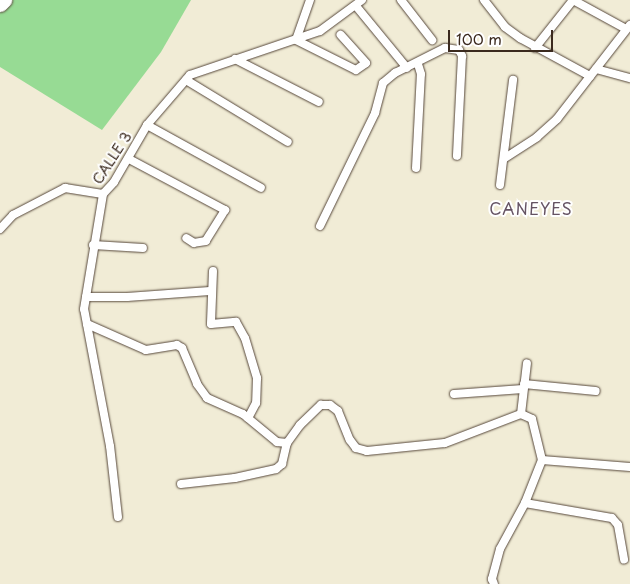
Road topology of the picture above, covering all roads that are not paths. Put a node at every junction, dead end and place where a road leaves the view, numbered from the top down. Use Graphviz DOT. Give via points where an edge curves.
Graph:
graph roads {
  1 [pos="4,0"];
  2 [pos="310,0"];
  3 [pos="401,0"];
  4 [pos="484,0"];
  5 [pos="573,0"];
  6 [pos="359,3"];
  7 [pos="0,4"];
  8 [pos="628,27"];
  9 [pos="341,35"];
  10 [pos="296,40"];
  11 [pos="432,40"];
  12 [pos="535,48"];
  13 [pos="236,59"];
  14 [pos="418,64"];
  15 [pos="407,68"];
  16 [pos="596,69"];
  17 [pos="590,76"];
  18 [pos="630,78"];
  19 [pos="186,80"];
  20 [pos="513,80"];
  21 [pos="319,102"];
  22 [pos="147,125"];
  23 [pos="288,142"];
  24 [pos="457,156"];
  25 [pos="504,158"];
  26 [pos="128,159"];
  27 [pos="416,168"];
  28 [pos="500,185"];
  29 [pos="261,188"];
  30 [pos="103,194"];
  31 [pos="320,226"];
  32 [pos="0,229"];
  33 [pos="186,238"];
  34 [pos="93,245"];
  35 [pos="143,248"];
  36 [pos="213,271"];
  37 [pos="210,291"];
  38 [pos="86,297"];
  39 [pos="87,324"];
  40 [pos="527,363"];
  41 [pos="524,387"];
  42 [pos="596,391"];
  43 [pos="454,394"];
  44 [pos="521,414"];
  45 [pos="248,418"];
  46 [pos="288,443"];
  47 [pos="542,460"];
  48 [pos="630,467"];
  49 [pos="180,484"];
  50 [pos="526,503"];
  51 [pos="118,517"];
  52 [pos="624,559"];
  53 [pos="494,584"];
  1 -- 7 [label="highway"];
  2 -- 10 [label="street"];
  3 -- 11 [label="street"];
  4 -- 12 [label="street" via="505,27"];
  5 -- 8 [label="street"];
  5 -- 12 [label="street"];
  6 -- 10 [label="street, CALLE 3" via="320,31"];
  6 -- 15 [label="street"];
  8 -- 16 [label="street"];
  9 -- 10 [label="street" via="366,63 356,70"];
  10 -- 13 [label="street, CALLE 3"];
  12 -- 17 [label="street"];
  13 -- 19 [label="street, CALLE 3" via="202,69"];
  13 -- 21 [label="street"];
  14 -- 15 [label="street"];
  14 -- 24 [label="street" via="442,49 455,49 462,54"];
  14 -- 27 [label="street" via="421,74"];
  15 -- 31 [label="street" via="389,76 383,83 375,113"];
  16 -- 17 [label="street"];
  16 -- 18 [label="street"];
  17 -- 25 [label="street" via="548,129"];
  19 -- 22 [label="street, CALLE 3"];
  19 -- 23 [label="street"];
  20 -- 25 [label="street"];
  22 -- 26 [label="street, CALLE 3"];
  22 -- 29 [label="street"];
  25 -- 28 [label="street"];
  26 -- 30 [label="street, CALLE 3"];
  26 -- 33 [label="street" via="225,210 206,241 194,243"];
  30 -- 32 [label="street" via="64,188 13,215"];
  30 -- 34 [label="street, CALLE 3"];
  34 -- 35 [label="street"];
  34 -- 38 [label="street, CALLE 3"];
  36 -- 37 [label="street"];
  37 -- 38 [label="street"];
  37 -- 45 [label="street" via="211,324 236,322 245,338 257,378 256,403"];
  38 -- 39 [label="street, CALLE 3"];
  39 -- 45 [label="street" via="146,350 177,345 182,348 197,384 207,398"];
  39 -- 51 [label="street, CALLE 3" via="110,446"];
  40 -- 41 [label="street"];
  41 -- 42 [label="street"];
  41 -- 43 [label="street"];
  41 -- 44 [label="street"];
  44 -- 46 [label="street" via="445,443 367,451 356,448 350,440 338,410 330,405 321,405 308,415"];
  44 -- 47 [label="street" via="532,419"];
  45 -- 46 [label="street" via="270,437"];
  46 -- 49 [label="street" via="282,464 276,468 235,478"];
  47 -- 48 [label="street"];
  47 -- 50 [label="street"];
  50 -- 52 [label="street" via="612,518 618,525"];
  50 -- 53 [label="street" via="500,549 492,579"];
}
